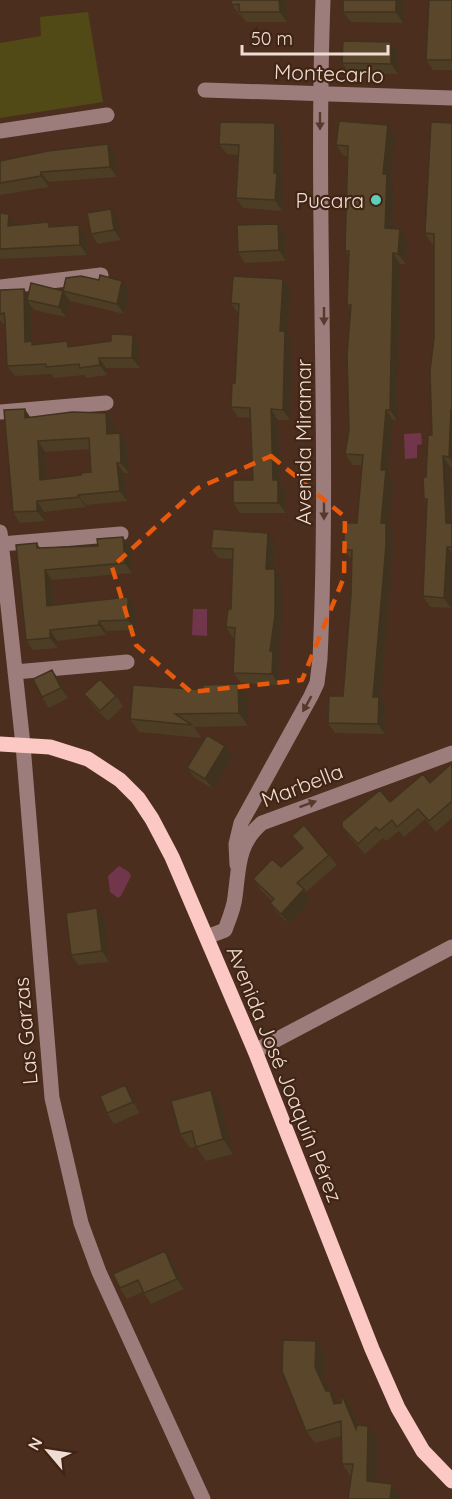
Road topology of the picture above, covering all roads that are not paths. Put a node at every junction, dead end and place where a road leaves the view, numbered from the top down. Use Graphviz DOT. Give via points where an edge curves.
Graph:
graph roads {
  1 [pos="323,0"];
  2 [pos="205,90"];
  3 [pos="320,94"];
  4 [pos="452,98"];
  5 [pos="107,115"];
  6 [pos="0,132"];
  7 [pos="101,275"];
  8 [pos="0,287"];
  9 [pos="106,403"];
  10 [pos="0,412"];
  11 [pos="121,534"];
  12 [pos="1,538"];
  13 [pos="127,662"];
  14 [pos="15,672"];
  15 [pos="0,744"];
  16 [pos="23,745"];
  17 [pos="452,753"];
  18 [pos="237,865"];
  19 [pos="207,937"];
  20 [pos="452,947"];
  21 [pos="255,1051"];
  22 [pos="452,1481"];
  23 [pos="203,1499"];
  1 -- 3 [label="street, Avenida Miramar"];
  2 -- 3 [label="street, Montecarlo"];
  3 -- 4 [label="street, Montecarlo"];
  3 -- 18 [label="street, Avenida Miramar, one-way" via="325,394 320,666 311,696 241,824 236,844"];
  5 -- 6 [label="street"];
  7 -- 8 [label="street"];
  9 -- 10 [label="street"];
  11 -- 12 [label="street"];
  12 -- 14 [label="street, Las Garzas"];
  13 -- 14 [label="street"];
  14 -- 16 [label="street, Las Garzas"];
  15 -- 16 [label="main road, Avenida José Joaquín Pérez"];
  16 -- 19 [label="main road, Avenida José Joaquín Pérez" via="76,754 130,788 158,830"];
  16 -- 23 [label="street, Las Garzas" via="57,1128 81,1223 99,1272"];
  18 -- 17 [label="street, Marbella, one-way" via="245,843 262,822"];
  18 -- 19 [label="street, Marbella" via="235,900 225,930"];
  19 -- 21 [label="main road, Avenida José Joaquín Pérez"];
  20 -- 21 [label="street"];
  21 -- 22 [label="main road, Avenida José Joaquín Pérez" via="398,1408 423,1451"];
}
